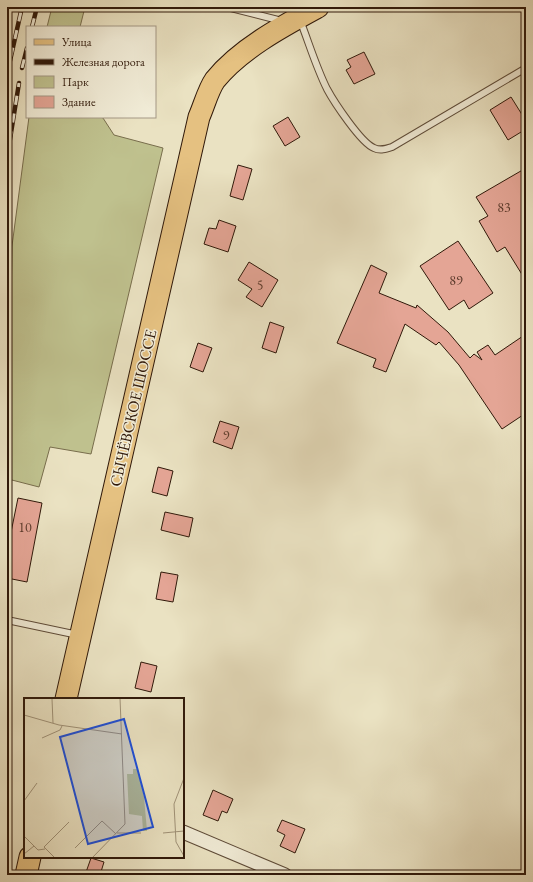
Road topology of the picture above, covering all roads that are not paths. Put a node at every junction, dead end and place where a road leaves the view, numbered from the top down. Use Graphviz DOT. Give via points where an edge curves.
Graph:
graph roads {
  1 [pos="227,7"];
  2 [pos="318,7"];
  3 [pos="294,20"];
  4 [pos="526,68"];
  5 [pos="7,620"];
  6 [pos="81,636"];
  7 [pos="66,698"];
  8 [pos="184,832"];
  9 [pos="30,858"];
  10 [pos="26,875"];
  11 [pos="286,875"];
  1 -- 3 [label="lane"];
  2 -- 3 [label="main road, СЫЧЁВСКОЕ ШОССЕ"];
  3 -- 4 [label="lane" via="327,89 354,129 364,141 374,148 383,150"];
  3 -- 6 [label="main road, СЫЧЁВСКОЕ ШОССЕ" via="235,59 214,82 200,117"];
  5 -- 6 [label="lane"];
  6 -- 7 [label="main road, СЫЧЁВСКОЕ ШОССЕ"];
  8 -- 11 [label="street"];
  9 -- 10 [label="main road"];
}
